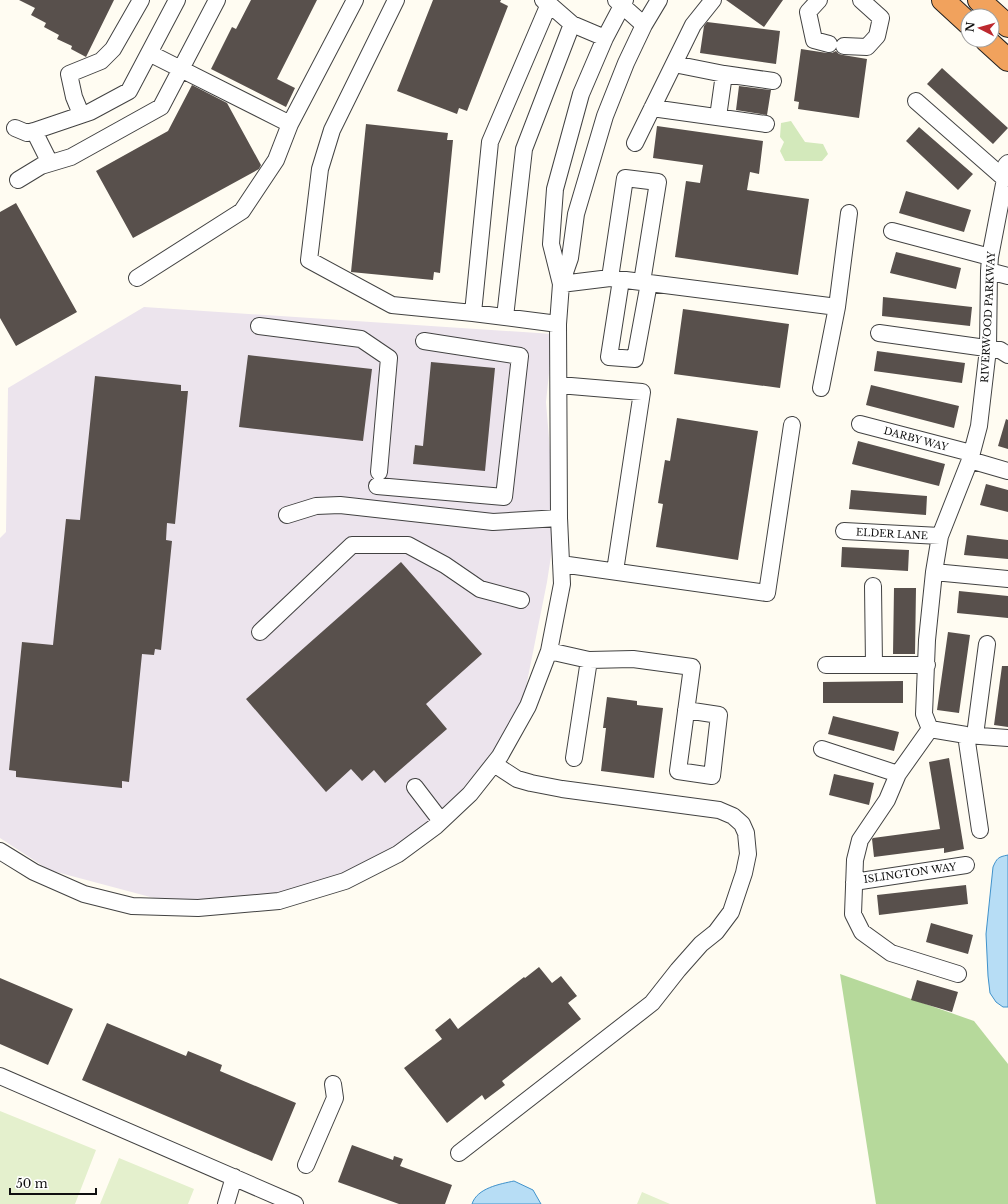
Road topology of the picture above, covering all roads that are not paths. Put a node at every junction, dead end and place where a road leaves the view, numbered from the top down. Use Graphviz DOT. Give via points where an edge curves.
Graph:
graph roads {
  1 [pos="141,0"];
  2 [pos="177,0"];
  3 [pos="217,0"];
  4 [pos="355,0"];
  5 [pos="396,0"];
  6 [pos="714,0"];
  7 [pos="819,0"];
  8 [pos="861,0"];
  9 [pos="943,0"];
  10 [pos="979,0"];
  11 [pos="546,2"];
  12 [pos="621,2"];
  13 [pos="653,2"];
  14 [pos="960,16"];
  15 [pos="572,24"];
  16 [pos="644,25"];
  17 [pos="1008,26"];
  18 [pos="605,38"];
  19 [pos="829,44"];
  20 [pos="844,46"];
  21 [pos="995,48"];
  22 [pos="149,53"];
  23 [pos="1008,60"];
  24 [pos="674,64"];
  25 [pos="181,69"];
  26 [pos="724,74"];
  27 [pos="773,81"];
  28 [pos="916,101"];
  29 [pos="652,108"];
  30 [pos="82,114"];
  31 [pos="718,117"];
  32 [pos="290,124"];
  33 [pos="766,124"];
  34 [pos="15,128"];
  35 [pos="34,130"];
  36 [pos="635,143"];
  37 [pos="50,163"];
  38 [pos="1008,163"];
  39 [pos="1006,179"];
  40 [pos="18,180"];
  41 [pos="849,212"];
  42 [pos="892,231"];
  43 [pos="989,264"];
  44 [pos="1008,276"];
  45 [pos="137,278"];
  46 [pos="615,279"];
  47 [pos="645,283"];
  48 [pos="561,284"];
  49 [pos="837,307"];
  50 [pos="473,313"];
  51 [pos="505,317"];
  52 [pos="558,324"];
  53 [pos="259,326"];
  54 [pos="879,333"];
  55 [pos="424,341"];
  56 [pos="988,349"];
  57 [pos="1008,355"];
  58 [pos="559,385"];
  59 [pos="821,388"];
  60 [pos="860,424"];
  61 [pos="792,425"];
  62 [pos="970,456"];
  63 [pos="1008,471"];
  64 [pos="287,515"];
  65 [pos="559,518"];
  66 [pos="844,531"];
  67 [pos="940,536"];
  68 [pos="562,564"];
  69 [pos="615,571"];
  70 [pos="934,572"];
  71 [pos="1008,579"];
  72 [pos="873,586"];
  73 [pos="521,600"];
  74 [pos="260,632"];
  75 [pos="987,644"];
  76 [pos="549,651"];
  77 [pos="589,660"];
  78 [pos="826,665"];
  79 [pos="874,665"];
  80 [pos="927,665"];
  81 [pos="686,710"];
  82 [pos="930,729"];
  83 [pos="970,735"];
  84 [pos="1008,738"];
  85 [pos="822,749"];
  86 [pos="574,758"];
  87 [pos="494,764"];
  88 [pos="898,774"];
  89 [pos="414,787"];
  90 [pos="442,821"];
  91 [pos="980,830"];
  92 [pos="0,851"];
  93 [pos="966,865"];
  94 [pos="854,882"];
  95 [pos="958,974"];
  96 [pos="0,1076"];
  97 [pos="333,1084"];
  98 [pos="459,1153"];
  99 [pos="306,1165"];
  100 [pos="234,1177"];
  101 [pos="262,1197"];
  102 [pos="226,1204"];
  103 [pos="295,1204"];
  1 -- 30 [label="street" via="113,49 101,61 69,74 74,97"];
  2 -- 22 [label="street"];
  3 -- 25 [label="street"];
  4 -- 32 [label="street"];
  5 -- 50 [label="street" via="332,130 320,169 310,260 392,305"];
  6 -- 24 [label="street" via="693,25"];
  7 -- 19 [label="street" via="808,12 814,40"];
  8 -- 20 [label="street" via="881,18 877,36 867,47"];
  9 -- 14 [label="highway"];
  10 -- 17 [label="highway"];
  11 -- 15 [label="street"];
  11 -- 50 [label="street" via="490,142"];
  12 -- 16 [label="street"];
  12 -- 18 [label="street"];
  13 -- 16 [label="street"];
  15 -- 18 [label="street"];
  15 -- 51 [label="street" via="524,149"];
  16 -- 48 [label="street" via="604,116 576,214 570,258"];
  18 -- 48 [label="street" via="581,94 555,189 551,244"];
  21 -- 23 [label="highway"];
  22 -- 25 [label="street"];
  22 -- 30 [label="street" via="130,91"];
  24 -- 26 [label="street"];
  24 -- 29 [label="street"];
  25 -- 32 [label="street"];
  25 -- 37 [label="street" via="161,107 71,157"];
  26 -- 27 [label="street"];
  26 -- 31 [label="street"];
  28 -- 39 [label="street"];
  29 -- 31 [label="street"];
  29 -- 36 [label="street"];
  30 -- 35 [label="street"];
  31 -- 33 [label="street"];
  32 -- 45 [label="street" via="276,160 242,211"];
  34 -- 35 [label="street" via="27,132"];
  35 -- 37 [label="street"];
  37 -- 40 [label="street"];
  38 -- 39 [label="street, RIVERWOOD PARKWAY"];
  39 -- 43 [label="street, RIVERWOOD PARKWAY"];
  41 -- 49 [label="street"];
  42 -- 43 [label="street"];
  43 -- 44 [label="street"];
  43 -- 56 [label="street, RIVERWOOD PARKWAY"];
  46 -- 47 [label="street"];
  46 -- 47 [label="street" via="609,357 635,359"];
  46 -- 47 [label="street" via="625,178 658,182"];
  46 -- 48 [label="street"];
  47 -- 49 [label="street"];
  48 -- 52 [label="street"];
  49 -- 59 [label="street"];
  50 -- 51 [label="street"];
  51 -- 52 [label="street"];
  52 -- 58 [label="street"];
  53 -- 55 [label="street" via="361,339 389,358 378,479 504,497 520,356"];
  54 -- 56 [label="street"];
  56 -- 57 [label="street" via="1000,350"];
  56 -- 62 [label="street, RIVERWOOD PARKWAY" via="980,426"];
  58 -- 65 [label="street"];
  58 -- 69 [label="street" via="642,392"];
  60 -- 62 [label="street, DARBY WAY"];
  61 -- 69 [label="street" via="767,593"];
  62 -- 63 [label="street, DARBY WAY"];
  62 -- 67 [label="street, RIVERWOOD PARKWAY"];
  64 -- 65 [label="street" via="316,506 340,505 493,522"];
  65 -- 68 [label="street"];
  66 -- 67 [label="street, ELDER LANE"];
  67 -- 70 [label="street, RIVERWOOD PARKWAY"];
  68 -- 69 [label="street"];
  68 -- 76 [label="street" via="562,584"];
  70 -- 71 [label="street"];
  70 -- 80 [label="street, RIVERWOOD PARKWAY"];
  72 -- 79 [label="street"];
  73 -- 74 [label="street" via="480,589 445,564 408,545 352,545"];
  75 -- 83 [label="street"];
  76 -- 77 [label="street"];
  76 -- 87 [label="street" via="528,706"];
  77 -- 81 [label="street" via="633,659 692,667"];
  77 -- 86 [label="street"];
  78 -- 79 [label="street"];
  79 -- 80 [label="street"];
  80 -- 82 [label="street, RIVERWOOD PARKWAY" via="924,714"];
  82 -- 83 [label="street"];
  82 -- 88 [label="street"];
  83 -- 84 [label="street"];
  83 -- 91 [label="street"];
  85 -- 88 [label="street"];
  87 -- 90 [label="street" via="470,794"];
  87 -- 98 [label="street" via="516,778 531,783 719,810 733,816 742,824 746,833 748,854 731,912 652,1003"];
  88 -- 94 [label="street" via="887,800 860,840 855,860"];
  89 -- 90 [label="street"];
  90 -- 92 [label="street" via="398,854 345,881 279,901 198,908 132,906 84,894 34,872"];
  93 -- 94 [label="street, ISLINGTON WAY"];
  94 -- 95 [label="street" via="853,914 862,932 891,953"];
  96 -- 100 [label="street"];
  97 -- 99 [label="street" via="335,1098"];
  100 -- 101 [label="street"];
  100 -- 102 [label="street"];
  101 -- 103 [label="street"];
}
